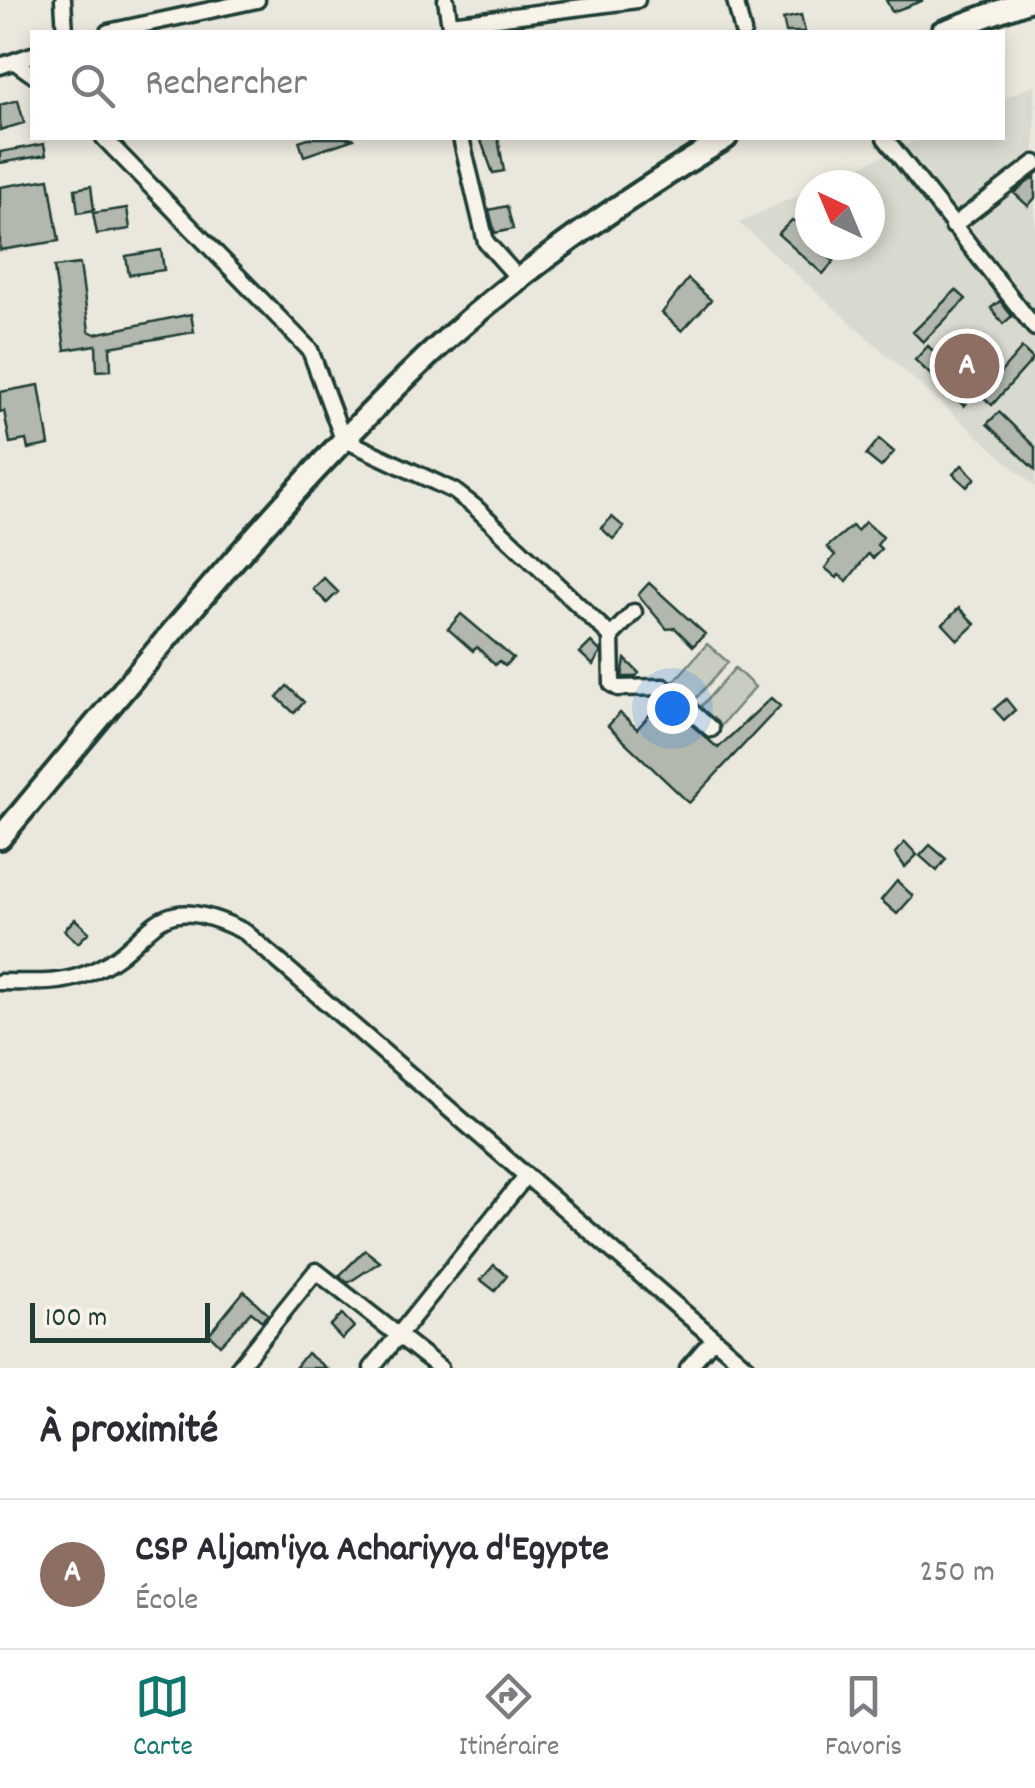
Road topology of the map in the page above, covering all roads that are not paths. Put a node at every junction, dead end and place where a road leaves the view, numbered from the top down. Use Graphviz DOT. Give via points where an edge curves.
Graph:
graph roads {
  1 [pos="63,0"];
  2 [pos="257,0"];
  3 [pos="446,0"];
  4 [pos="637,0"];
  5 [pos="735,0"];
  6 [pos="1030,0"];
  7 [pos="232,2"];
  8 [pos="451,28"];
  9 [pos="65,30"];
  10 [pos="116,30"];
  11 [pos="742,30"];
  12 [pos="948,30"];
  13 [pos="106,140"];
  14 [pos="461,140"];
  15 [pos="723,140"];
  16 [pos="887,140"];
  17 [pos="1035,162"];
  18 [pos="953,226"];
  19 [pos="518,279"];
  20 [pos="1035,328"];
  21 [pos="342,440"];
  22 [pos="634,612"];
  23 [pos="611,636"];
  24 [pos="711,729"];
  25 [pos="0,838"];
  26 [pos="0,982"];
  27 [pos="526,1176"];
  28 [pos="400,1336"];
  29 [pos="714,1338"];
  30 [pos="238,1368"];
  31 [pos="372,1368"];
  32 [pos="440,1368"];
  33 [pos="688,1368"];
  34 [pos="748,1368"];
  1 -- 9 [label="street"];
  2 -- 7 [label="street"];
  3 -- 8 [label="street"];
  4 -- 8 [label="street"];
  5 -- 11 [label="street"];
  6 -- 12 [label="highway"];
  7 -- 10 [label="street"];
  13 -- 21 [label="street" via="310,350"];
  14 -- 19 [label="street" via="486,242"];
  15 -- 19 [label="highway" via="616,206"];
  16 -- 18 [label="street"];
  17 -- 18 [label="street"];
  18 -- 20 [label="street"];
  19 -- 21 [label="highway"];
  21 -- 23 [label="street" via="454,491"];
  21 -- 25 [label="highway"];
  22 -- 23 [label="street"];
  23 -- 24 [label="street" via="612,684 664,686"];
  26 -- 27 [label="street" via="46,983 86,974 149,925 201,912 260,943"];
  27 -- 28 [label="street"];
  27 -- 29 [label="street"];
  28 -- 30 [label="street" via="316,1271"];
  28 -- 31 [label="street"];
  28 -- 32 [label="street"];
  29 -- 33 [label="street"];
  29 -- 34 [label="street"];
}
